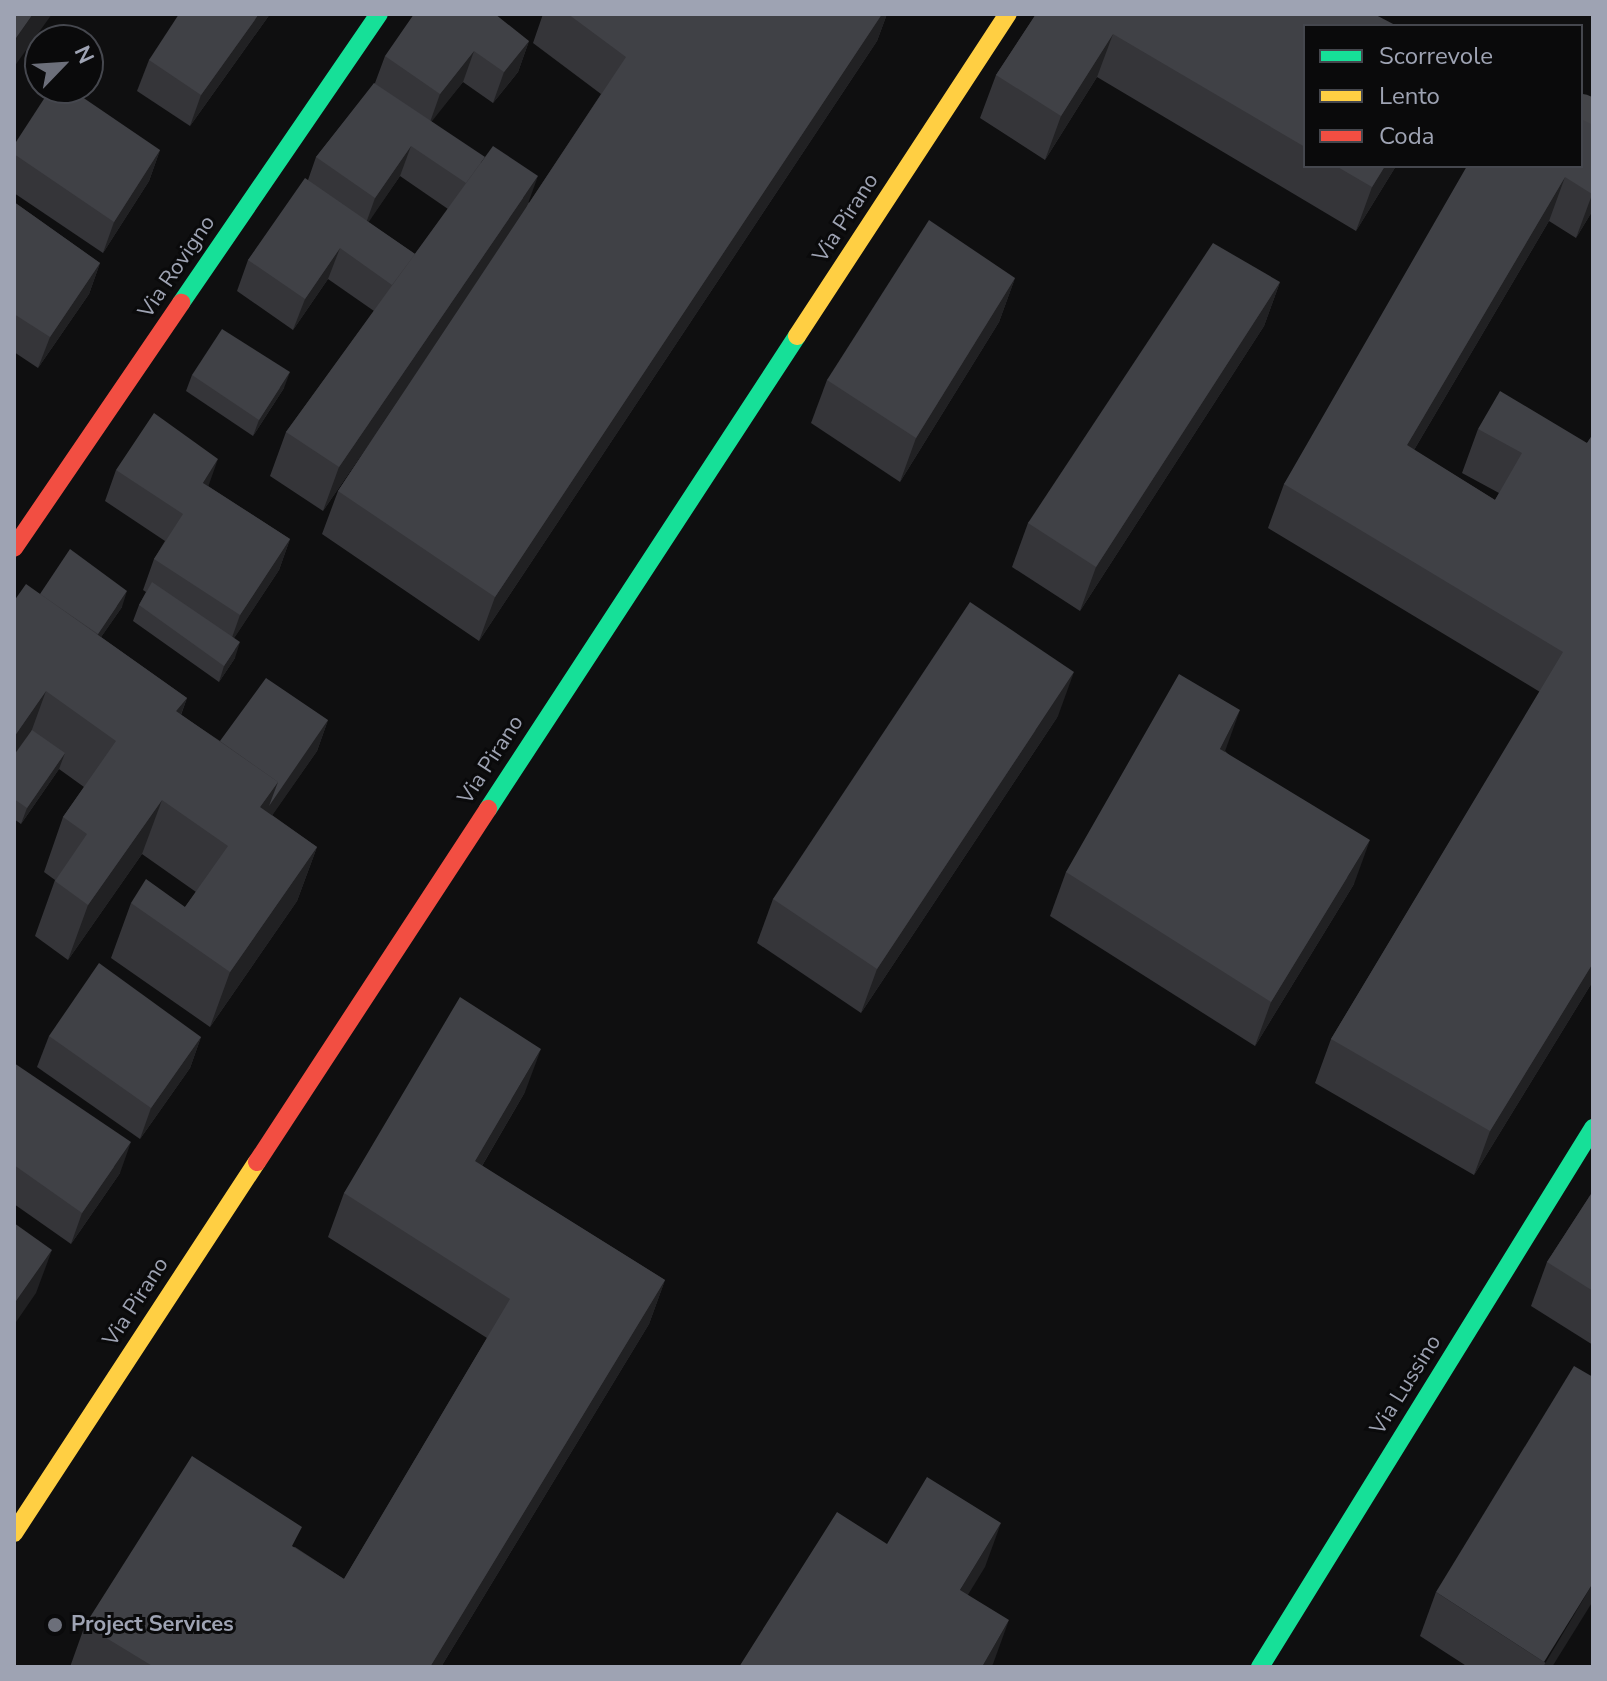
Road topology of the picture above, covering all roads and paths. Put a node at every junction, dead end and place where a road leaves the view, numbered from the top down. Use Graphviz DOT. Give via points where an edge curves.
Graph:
graph roads {
  1 [pos="379,14"];
  2 [pos="1008,14"];
  3 [pos="14,548"];
  4 [pos="1593,1128"];
  5 [pos="14,1533"];
  6 [pos="1260,1667"];
  1 -- 3 [label="street, Via Rovigno"];
  2 -- 5 [label="street, Via Pirano"];
  4 -- 6 [label="street, Via Lussino"];
}
